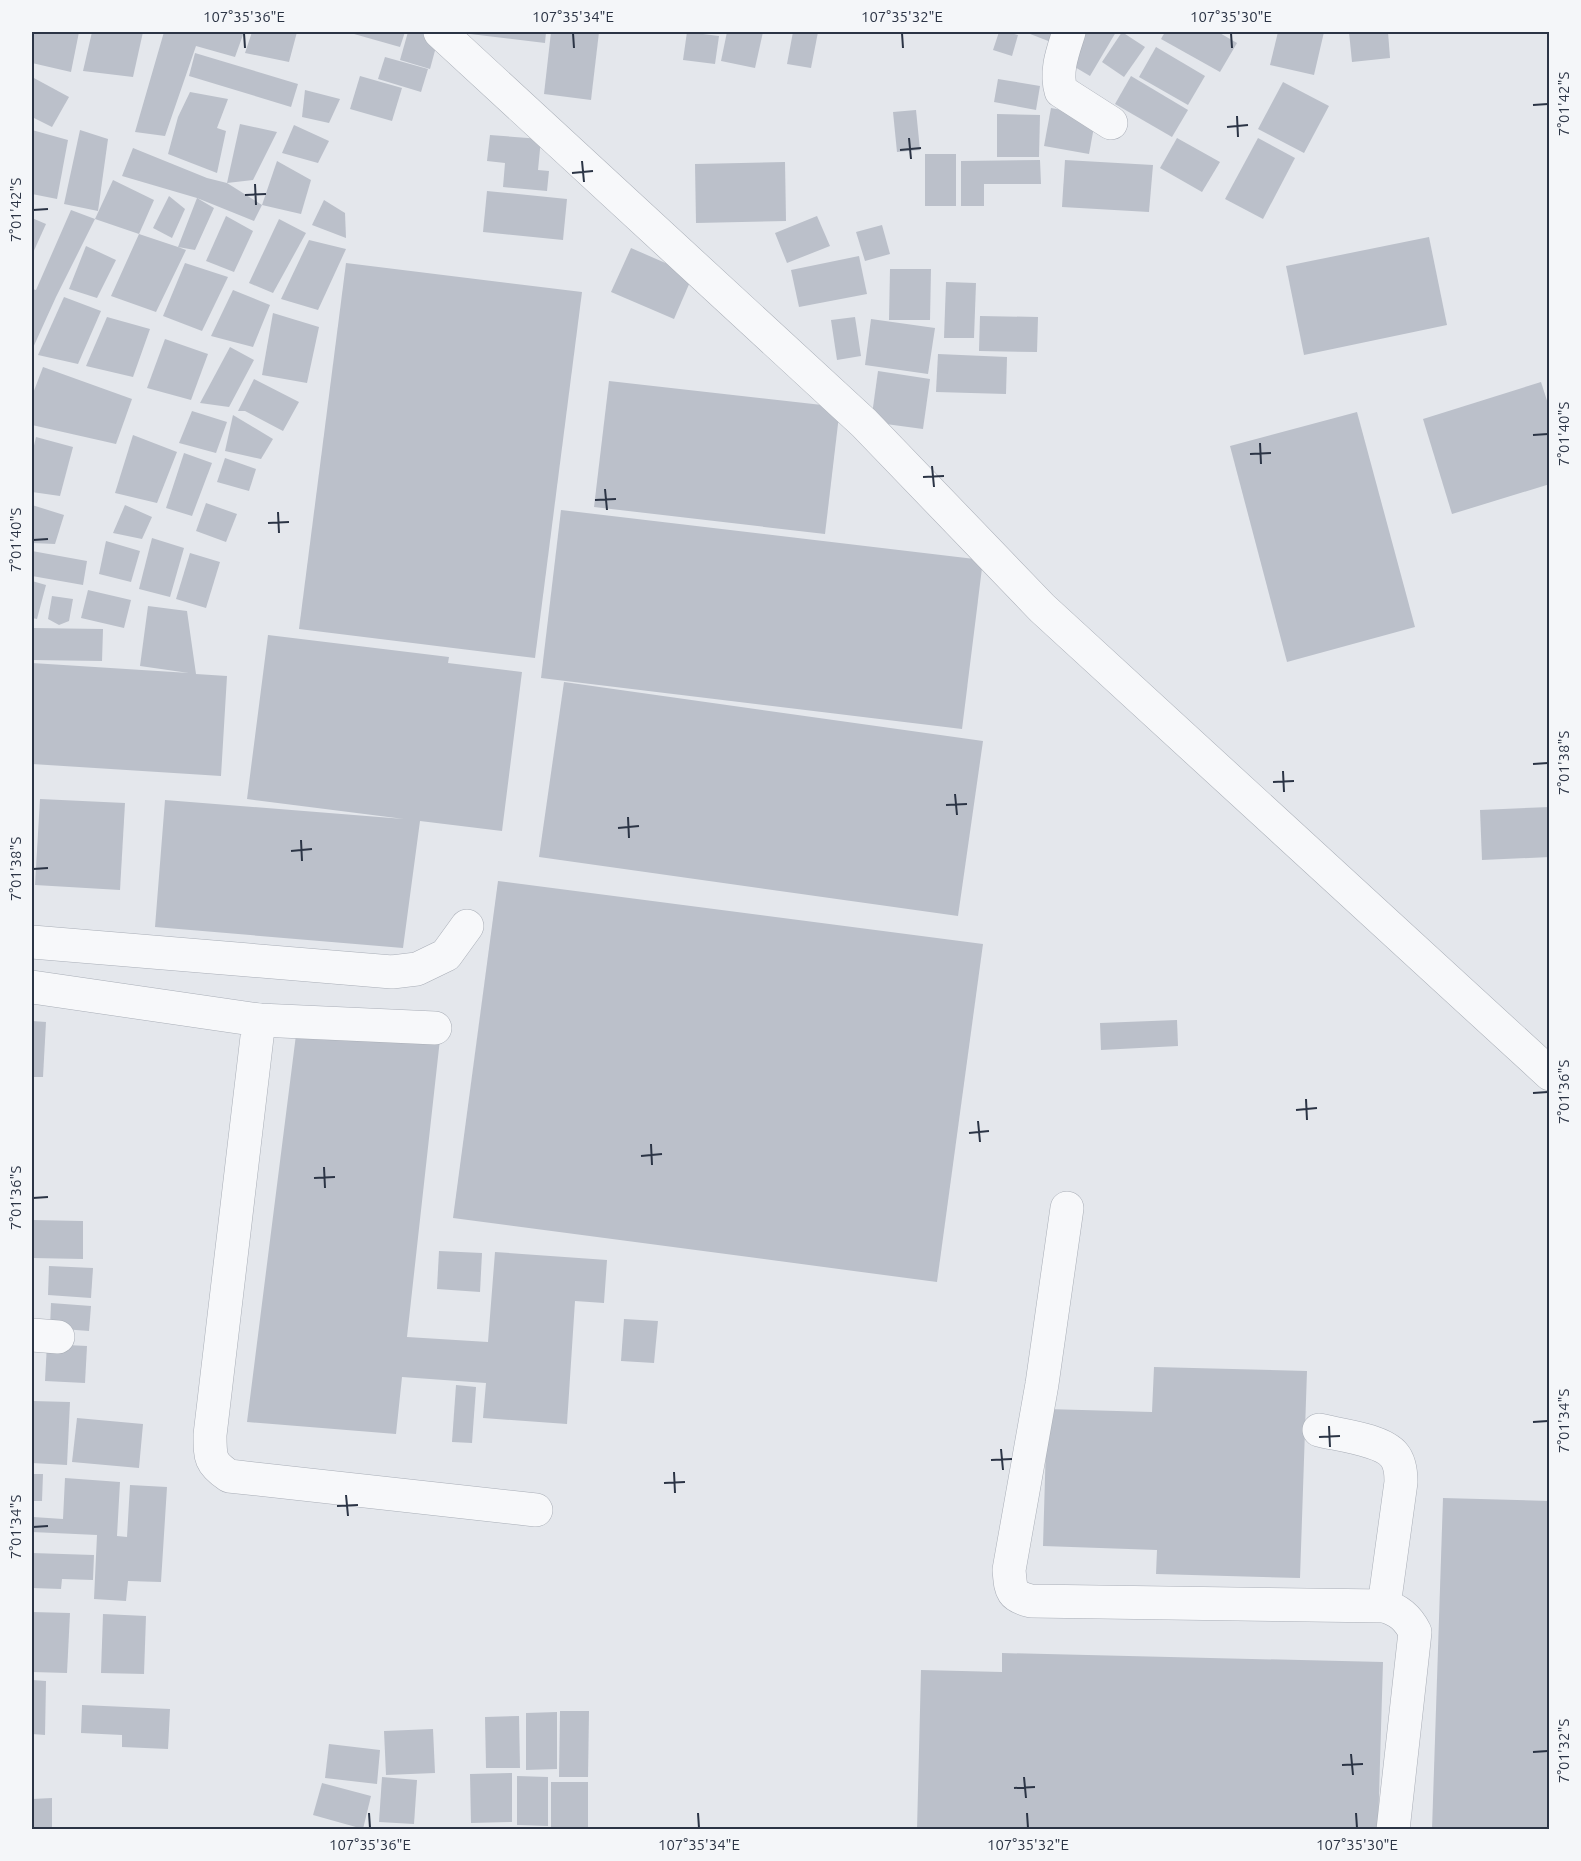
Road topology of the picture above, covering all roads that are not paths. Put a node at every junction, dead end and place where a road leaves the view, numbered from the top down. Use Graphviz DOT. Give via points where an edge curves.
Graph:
graph roads {
  1 [pos="440,32"];
  2 [pos="1069,32"];
  3 [pos="1111,123"];
  4 [pos="467,926"];
  5 [pos="32,942"];
  6 [pos="32,987"];
  7 [pos="260,1020"];
  8 [pos="435,1028"];
  9 [pos="1550,1074"];
  10 [pos="1067,1208"];
  11 [pos="1318,1430"];
  12 [pos="536,1510"];
  13 [pos="1384,1606"];
  14 [pos="1393,1830"];
  1 -- 9 [label="street" via="864,423 1042,608"];
  2 -- 3 [label="street" via="1059,69 1061,91"];
  4 -- 5 [label="street" via="446,955 417,969 392,972"];
  6 -- 7 [label="street"];
  7 -- 8 [label="street"];
  7 -- 12 [label="street" via="210,1435 210,1452 216,1467 229,1476"];
  10 -- 13 [label="street" via="1042,1384 1009,1570 1011,1590 1018,1598 1031,1600"];
  11 -- 13 [label="street" via="1380,1444 1394,1455 1401,1468"];
  13 -- 14 [label="street" via="1396,1609 1409,1620 1415,1632"];
}
